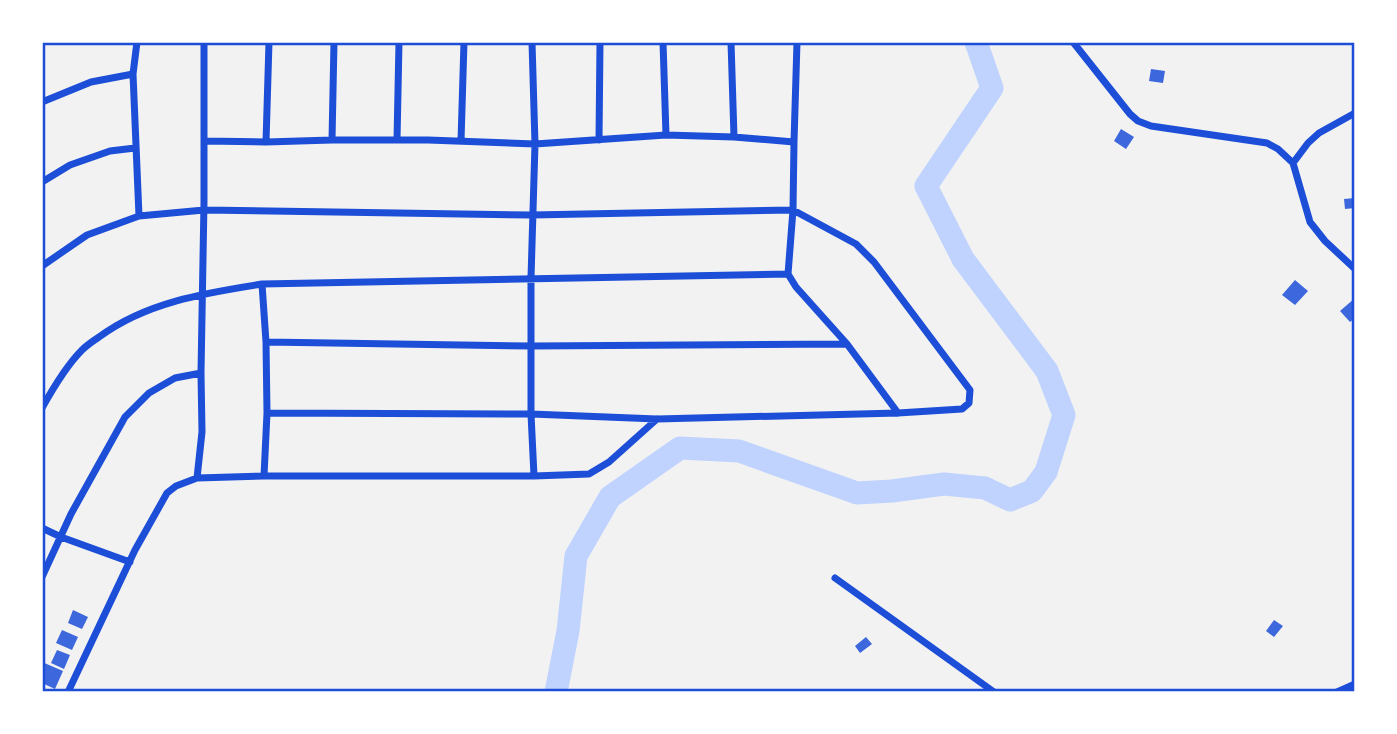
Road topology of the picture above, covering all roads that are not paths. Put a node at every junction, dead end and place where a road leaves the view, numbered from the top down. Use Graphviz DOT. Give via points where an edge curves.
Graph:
graph roads {
  1 [pos="137,42"];
  2 [pos="204,42"];
  3 [pos="269,42"];
  4 [pos="334,42"];
  5 [pos="399,42"];
  6 [pos="464,42"];
  7 [pos="532,42"];
  8 [pos="600,42"];
  9 [pos="663,42"];
  10 [pos="731,42"];
  11 [pos="797,42"];
  12 [pos="1073,42"];
  13 [pos="133,74"];
  14 [pos="42,102"];
  15 [pos="1355,113"];
  16 [pos="666,135"];
  17 [pos="734,137"];
  18 [pos="332,139"];
  19 [pos="397,140"];
  20 [pos="599,140"];
  21 [pos="204,141"];
  22 [pos="461,141"];
  23 [pos="266,142"];
  24 [pos="794,142"];
  25 [pos="535,144"];
  26 [pos="135,148"];
  27 [pos="1293,163"];
  28 [pos="42,183"];
  29 [pos="204,209"];
  30 [pos="793,210"];
  31 [pos="532,215"];
  32 [pos="139,216"];
  33 [pos="42,266"];
  34 [pos="1355,269"];
  35 [pos="788,274"];
  36 [pos="531,278"];
  37 [pos="262,284"];
  38 [pos="202,294"];
  39 [pos="266,342"];
  40 [pos="847,344"];
  41 [pos="532,346"];
  42 [pos="201,373"];
  43 [pos="42,408"];
  44 [pos="267,413"];
  45 [pos="898,413"];
  46 [pos="531,414"];
  47 [pos="657,419"];
  48 [pos="264,476"];
  49 [pos="534,476"];
  50 [pos="197,478"];
  51 [pos="42,528"];
  52 [pos="61,537"];
  53 [pos="130,562"];
  54 [pos="42,578"];
  55 [pos="835,578"];
  56 [pos="1355,684"];
  57 [pos="68,692"];
  58 [pos="994,692"];
  59 [pos="1337,692"];
  1 -- 13 [label="street"];
  2 -- 21 [label="street"];
  3 -- 23 [label="street"];
  4 -- 18 [label="street"];
  5 -- 19 [label="street"];
  6 -- 22 [label="street"];
  7 -- 25 [label="street"];
  8 -- 20 [label="street"];
  9 -- 16 [label="street"];
  10 -- 17 [label="street"];
  11 -- 24 [label="street"];
  12 -- 27 [label="street" via="1139,121 1267,143"];
  13 -- 14 [label="street" via="91,82"];
  13 -- 26 [label="street"];
  15 -- 27 [label="street" via="1319,133"];
  16 -- 17 [label="street"];
  16 -- 20 [label="street"];
  17 -- 24 [label="street"];
  18 -- 19 [label="street"];
  18 -- 23 [label="street"];
  19 -- 22 [label="street"];
  20 -- 25 [label="street"];
  21 -- 23 [label="street"];
  21 -- 29 [label="street"];
  22 -- 25 [label="street"];
  24 -- 30 [label="street"];
  25 -- 31 [label="street"];
  26 -- 28 [label="street" via="110,150 70,165"];
  26 -- 32 [label="street"];
  27 -- 34 [label="street" via="1310,222"];
  29 -- 31 [label="street"];
  29 -- 32 [label="street"];
  29 -- 38 [label="street"];
  30 -- 31 [label="street"];
  30 -- 35 [label="street"];
  30 -- 45 [label="street" via="856,244 874,262 970,390 969,403 962,410"];
  31 -- 36 [label="street"];
  32 -- 33 [label="street" via="87,236"];
  35 -- 36 [label="street"];
  35 -- 40 [label="street"];
  36 -- 37 [label="street"];
  36 -- 41 [label="street"];
  37 -- 38 [label="street"];
  37 -- 39 [label="street"];
  38 -- 42 [label="street"];
  38 -- 43 [label="street" via="148,309 114,326 82,350"];
  39 -- 41 [label="street"];
  39 -- 44 [label="street"];
  40 -- 41 [label="street"];
  40 -- 45 [label="street"];
  41 -- 46 [label="street"];
  42 -- 50 [label="street"];
  42 -- 52 [label="street" via="175,378 149,393 125,417"];
  44 -- 46 [label="street"];
  44 -- 48 [label="street"];
  45 -- 47 [label="street"];
  46 -- 47 [label="street"];
  46 -- 49 [label="street"];
  47 -- 49 [label="street" via="589,474"];
  48 -- 49 [label="street"];
  48 -- 50 [label="street"];
  50 -- 53 [label="street" via="167,493"];
  51 -- 52 [label="street"];
  52 -- 53 [label="street"];
  52 -- 54 [label="street"];
  53 -- 57 [label="street"];
  55 -- 58 [label="street"];
  56 -- 59 [label="street"];
}
